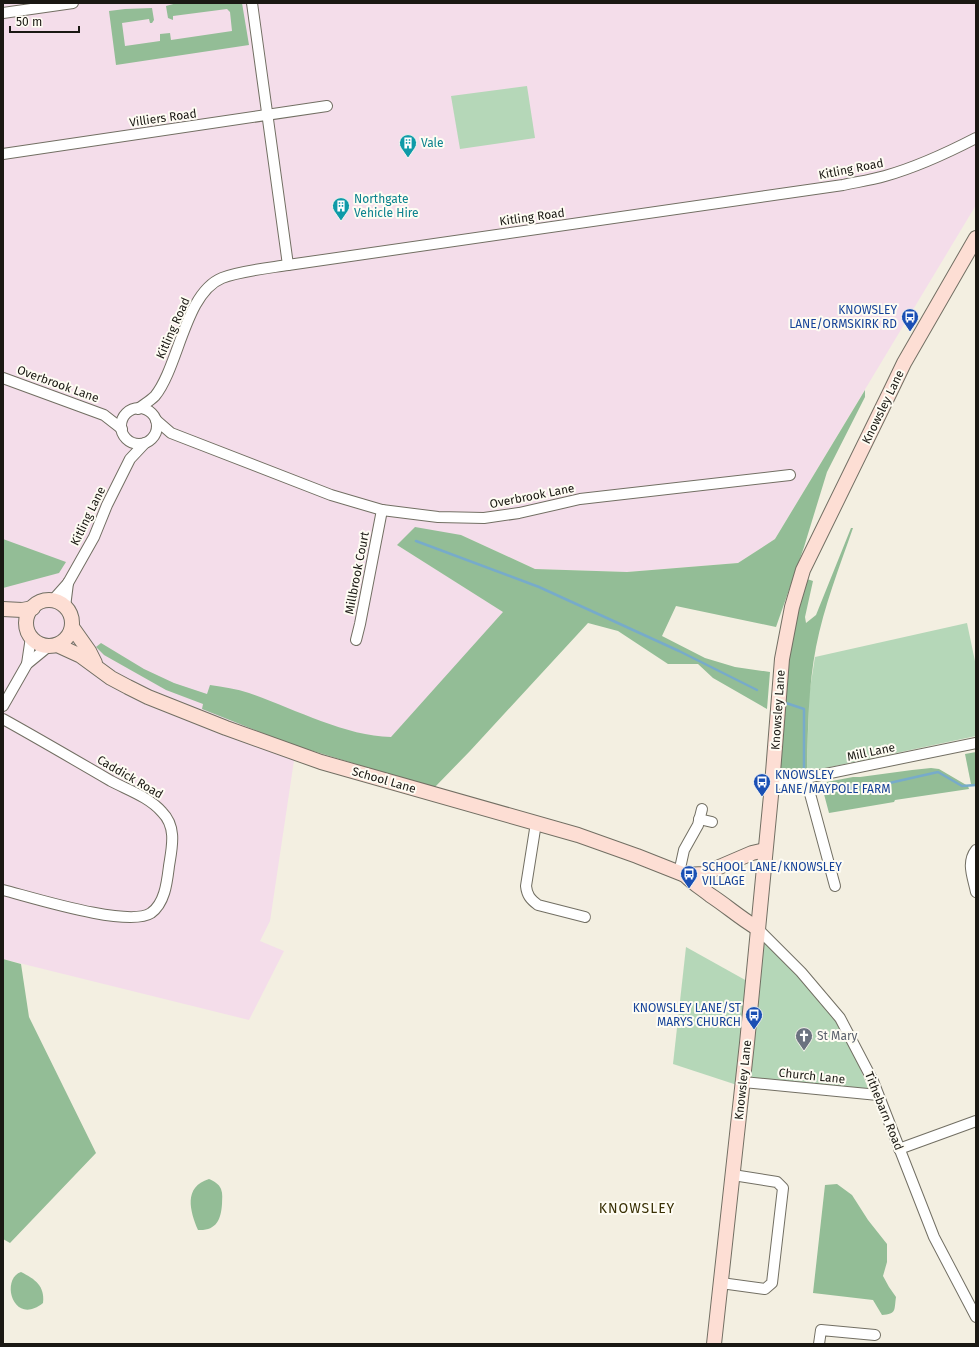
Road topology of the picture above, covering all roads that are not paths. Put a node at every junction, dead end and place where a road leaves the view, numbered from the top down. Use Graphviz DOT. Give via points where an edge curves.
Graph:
graph roads {
  1 [pos="73,3"];
  2 [pos="252,3"];
  3 [pos="3,13"];
  4 [pos="327,106"];
  5 [pos="267,115"];
  6 [pos="976,138"];
  7 [pos="3,154"];
  8 [pos="976,238"];
  9 [pos="288,265"];
  10 [pos="3,378"];
  11 [pos="154,396"];
  12 [pos="138,409"];
  13 [pos="127,413"];
  14 [pos="104,415"];
  15 [pos="155,418"];
  16 [pos="122,429"];
  17 [pos="171,433"];
  18 [pos="154,437"];
  19 [pos="128,440"];
  20 [pos="145,443"];
  21 [pos="130,459"];
  22 [pos="790,475"];
  23 [pos="382,510"];
  24 [pos="68,583"];
  25 [pos="52,600"];
  26 [pos="65,606"];
  27 [pos="33,608"];
  28 [pos="3,611"];
  29 [pos="72,627"];
  30 [pos="29,632"];
  31 [pos="356,640"];
  32 [pos="53,646"];
  33 [pos="27,664"];
  34 [pos="97,667"];
  35 [pos="3,706"];
  36 [pos="3,719"];
  37 [pos="976,743"];
  38 [pos="806,779"];
  39 [pos="772,785"];
  40 [pos="712,822"];
  41 [pos="536,823"];
  42 [pos="765,850"];
  43 [pos="976,850"];
  44 [pos="682,874"];
  45 [pos="834,886"];
  46 [pos="3,890"];
  47 [pos="976,892"];
  48 [pos="585,917"];
  49 [pos="758,928"];
  50 [pos="743,1082"];
  51 [pos="878,1095"];
  52 [pos="976,1121"];
  53 [pos="899,1149"];
  54 [pos="733,1175"];
  55 [pos="721,1283"];
  56 [pos="976,1317"];
  57 [pos="875,1335"];
  58 [pos="714,1344"];
  59 [pos="819,1344"];
  1 -- 3 [label="street"];
  2 -- 5 [label="street"];
  4 -- 5 [label="street, Villiers Road"];
  5 -- 7 [label="street, Villiers Road"];
  5 -- 9 [label="street"];
  6 -- 9 [label="street, Kitling Road" via="920,164 885,176 843,185"];
  8 -- 39 [label="main road, Knowsley Lane" via="904,363 803,570 792,607 782,659"];
  9 -- 11 [label="street, Kitling Road" via="220,279 207,289 196,304 164,381"];
  10 -- 14 [label="street, Overbrook Lane"];
  11 -- 12 [label="street, Kitling Road"];
  11 -- 15 [label="street, Kitling Road"];
  12 -- 13 [label="street"];
  12 -- 15 [label="street" via="149,411"];
  13 -- 14 [label="street, Overbrook Lane"];
  13 -- 16 [label="street"];
  14 -- 16 [label="street, Overbrook Lane"];
  15 -- 17 [label="street, Overbrook Lane"];
  15 -- 18 [label="street"];
  16 -- 19 [label="street"];
  17 -- 18 [label="street"];
  17 -- 23 [label="street, Overbrook Lane" via="331,495"];
  18 -- 20 [label="street"];
  19 -- 20 [label="street" via="139,444"];
  19 -- 21 [label="street"];
  20 -- 21 [label="street, Kitling Lane"];
  21 -- 24 [label="street, Kitling Lane" via="94,537"];
  22 -- 23 [label="street, Overbrook Lane" via="580,499 484,518 438,517"];
  23 -- 31 [label="street, Millbrook Court"];
  24 -- 25 [label="street, Kitling Lane"];
  24 -- 26 [label="street, Kitling Lane"];
  25 -- 26 [label="main road"];
  25 -- 27 [label="main road" via="38,603"];
  26 -- 29 [label="main road" via="70,612"];
  27 -- 28 [label="main road"];
  27 -- 30 [label="main road" via="27,617"];
  28 -- 30 [label="main road"];
  29 -- 32 [label="main road" via="64,641"];
  29 -- 34 [label="main road, School Lane"];
  30 -- 32 [label="main road" via="36,642"];
  30 -- 33 [label="street"];
  32 -- 33 [label="street"];
  32 -- 34 [label="main road, School Lane" via="73,651"];
  33 -- 35 [label="street"];
  34 -- 41 [label="main road, School Lane" via="148,697 320,762"];
  36 -- 46 [label="street, Caddick Road" via="151,802 169,820 173,839 163,897 150,913 143,916 123,917 81,910"];
  37 -- 38 [label="street, Mill Lane"];
  38 -- 39 [label="street, Mill Lane"];
  38 -- 45 [label="street"];
  39 -- 42 [label="main road, Knowsley Lane"];
  40 -- 44 [label="street" via="700,814 698,825 684,850"];
  41 -- 44 [label="main road, School Lane" via="612,846"];
  41 -- 48 [label="street" via="527,894 538,905"];
  42 -- 44 [label="main road, School Lane" via="703,874"];
  42 -- 49 [label="main road, Knowsley Lane"];
  43 -- 47 [label="street" via="970,866"];
  44 -- 49 [label="main road, School Lane" via="741,919"];
  49 -- 50 [label="main road, Knowsley Lane"];
  49 -- 51 [label="street, Tithebarn Road" via="802,972 840,1018"];
  50 -- 51 [label="street, Church Lane"];
  50 -- 54 [label="main road, Knowsley Lane"];
  51 -- 53 [label="street, Tithebarn Road"];
  52 -- 53 [label="street"];
  53 -- 56 [label="street, Tithebarn Road" via="934,1237"];
  54 -- 55 [label="main road, Knowsley Lane"];
  54 -- 55 [label="street" via="777,1182 783,1188 772,1283 765,1289"];
  55 -- 58 [label="main road, Knowsley Lane"];
  57 -- 59 [label="street" via="821,1330"];
}
